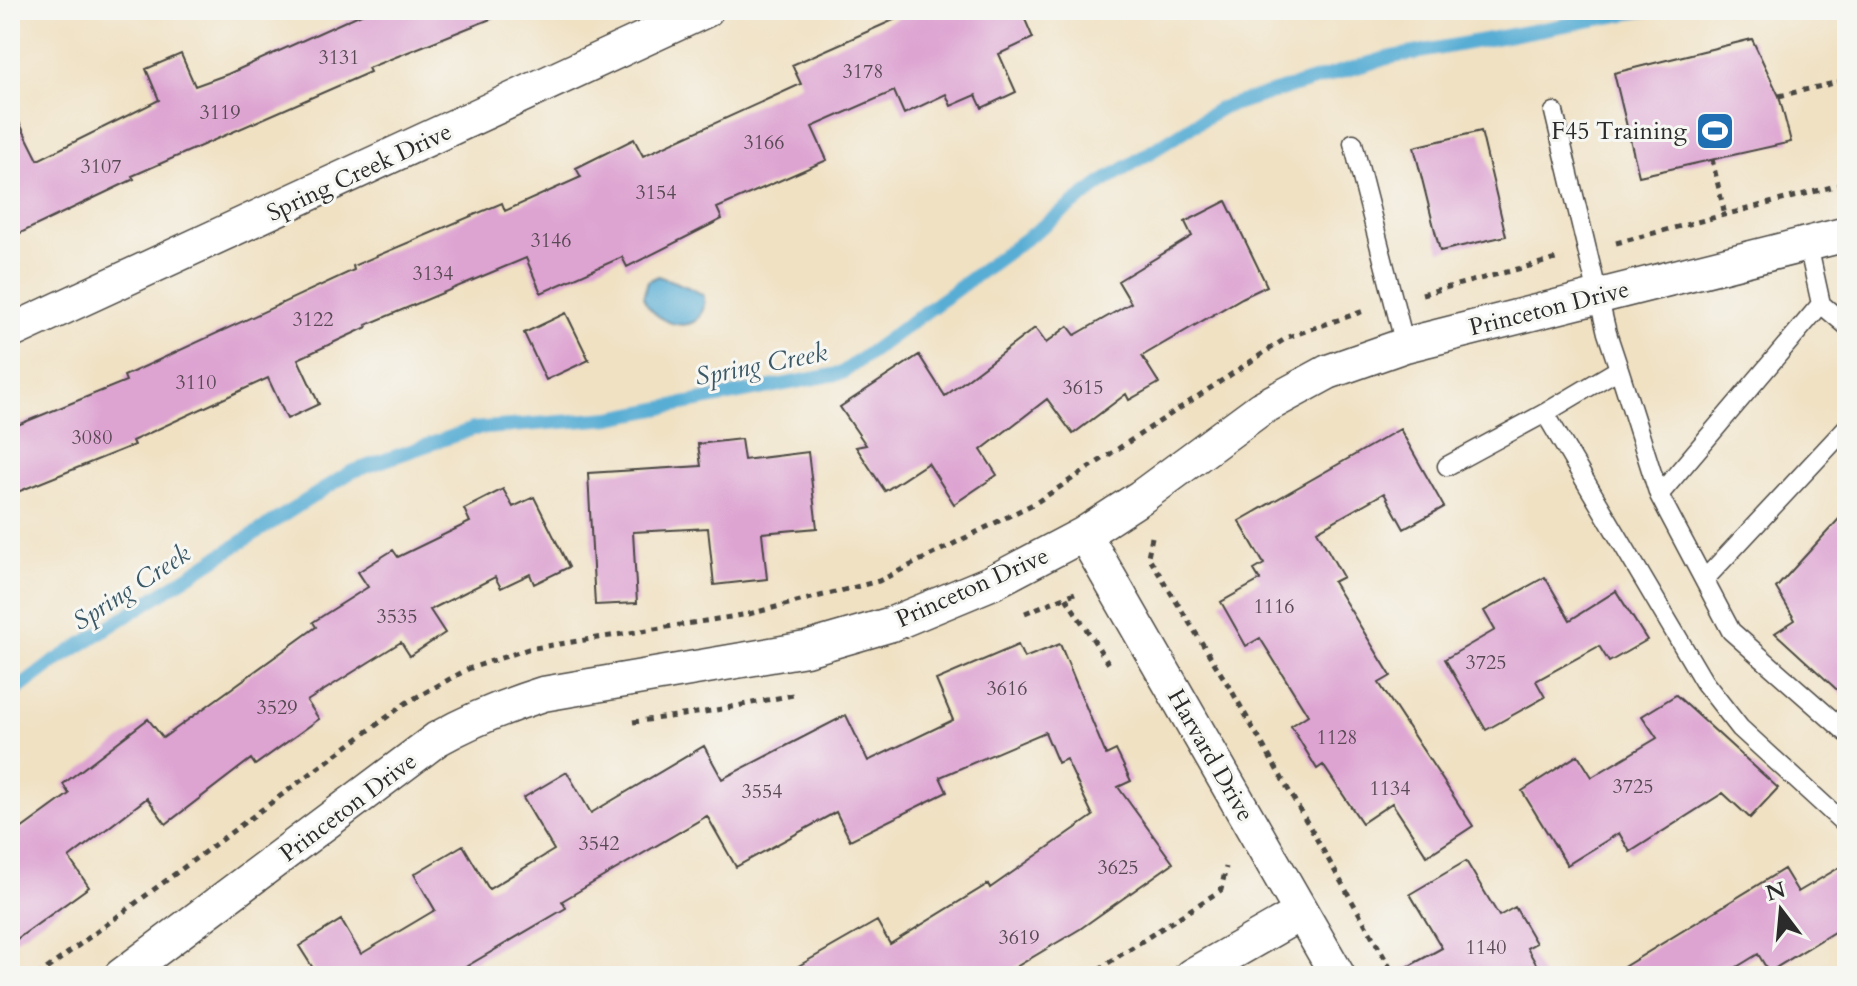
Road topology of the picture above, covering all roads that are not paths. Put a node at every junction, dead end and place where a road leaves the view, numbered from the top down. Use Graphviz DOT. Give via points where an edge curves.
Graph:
graph roads {
  1 [pos="706,10"];
  2 [pos="1554,112"];
  3 [pos="1353,143"];
  4 [pos="1847,234"];
  5 [pos="1808,245"];
  6 [pos="1599,295"];
  7 [pos="1821,304"];
  8 [pos="1847,326"];
  9 [pos="10,332"];
  10 [pos="1405,345"];
  11 [pos="1619,369"];
  12 [pos="1545,413"];
  13 [pos="1847,427"];
  14 [pos="1447,466"];
  15 [pos="1659,495"];
  16 [pos="1084,534"];
  17 [pos="1704,580"];
  18 [pos="1847,733"];
  19 [pos="1847,826"];
  20 [pos="1301,913"];
  21 [pos="121,976"];
  22 [pos="1191,976"];
  23 [pos="1338,976"];
  1 -- 9 [label="street, Spring Creek Drive"];
  2 -- 6 [label="lane"];
  3 -- 10 [label="lane"];
  4 -- 5 [label="street, Princeton Drive"];
  5 -- 6 [label="street, Princeton Drive"];
  5 -- 7 [label="lane"];
  6 -- 10 [label="street, Princeton Drive"];
  6 -- 11 [label="lane"];
  7 -- 8 [label="lane"];
  7 -- 15 [label="lane"];
  10 -- 16 [label="street, Princeton Drive" via="1328,372 1260,409"];
  11 -- 12 [label="lane"];
  11 -- 15 [label="lane"];
  12 -- 14 [label="lane"];
  12 -- 19 [label="lane" via="1704,682 1740,728"];
  13 -- 17 [label="lane"];
  15 -- 17 [label="lane"];
  16 -- 20 [label="street, Harvard Drive"];
  16 -- 21 [label="street, Princeton Drive" via="993,582 845,639 543,694 470,720 437,739"];
  17 -- 18 [label="lane" via="1731,631"];
  20 -- 22 [label="street"];
  20 -- 23 [label="street, Harvard Drive"];
}
